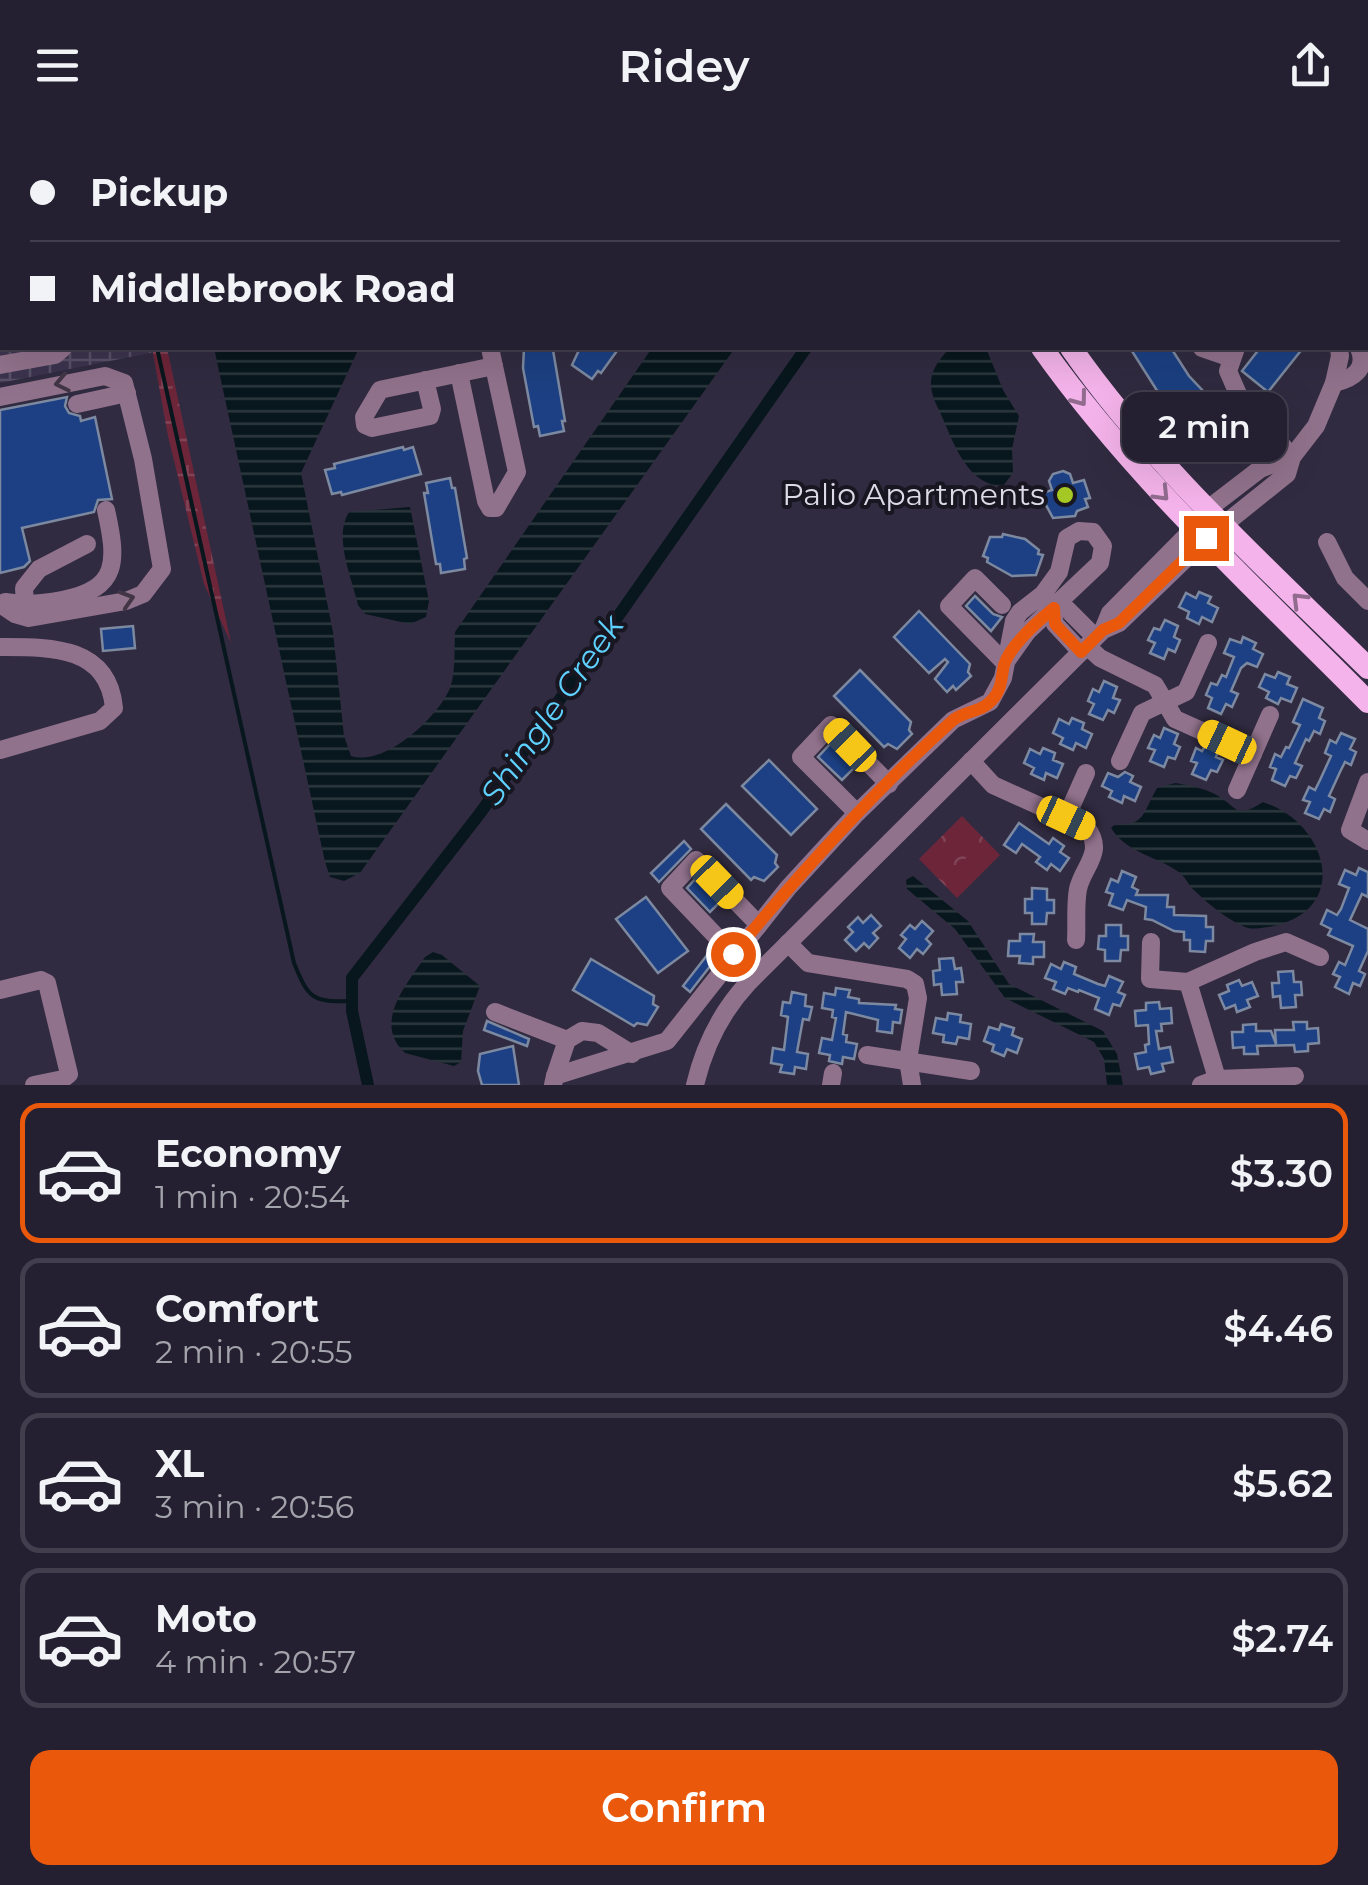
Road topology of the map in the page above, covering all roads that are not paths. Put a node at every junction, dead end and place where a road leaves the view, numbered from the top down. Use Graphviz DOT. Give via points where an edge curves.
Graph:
graph roads {
  1 [pos="60,350"];
  2 [pos="1043,350"];
  3 [pos="1072,350"];
  4 [pos="1339,350"];
  5 [pos="1360,350"];
  6 [pos="496,353"];
  7 [pos="1233,353"];
  8 [pos="0,365"];
  9 [pos="459,373"];
  10 [pos="425,380"];
  11 [pos="1334,383"];
  12 [pos="126,393"];
  13 [pos="0,397"];
  14 [pos="77,404"];
  15 [pos="1292,457"];
  16 [pos="106,510"];
  17 [pos="1208,525"];
  18 [pos="1327,542"];
  19 [pos="87,544"];
  20 [pos="0,602"];
  21 [pos="1368,602"];
  22 [pos="25,605"];
  23 [pos="1002,605"];
  24 [pos="1092,641"];
  25 [pos="1208,643"];
  26 [pos="0,647"];
  27 [pos="1005,663"];
  28 [pos="1368,668"];
  29 [pos="1165,702"];
  30 [pos="1368,702"];
  31 [pos="1270,715"];
  32 [pos="0,750"];
  33 [pos="1253,754"];
  34 [pos="971,761"];
  35 [pos="1120,761"];
  36 [pos="1086,773"];
  37 [pos="1368,782"];
  38 [pos="889,784"];
  39 [pos="1237,790"];
  40 [pos="857,813"];
  41 [pos="1066,818"];
  42 [pos="1368,840"];
  43 [pos="758,924"];
  44 [pos="1076,940"];
  45 [pos="1151,942"];
  46 [pos="788,943"];
  47 [pos="733,954"];
  48 [pos="1320,957"];
  49 [pos="1188,982"];
  50 [pos="0,990"];
  51 [pos="495,1012"];
  52 [pos="568,1040"];
  53 [pos="632,1054"];
  54 [pos="867,1055"];
  55 [pos="908,1060"];
  56 [pos="971,1072"];
  57 [pos="1294,1076"];
  58 [pos="554,1081"];
  59 [pos="1212,1083"];
  60 [pos="34,1085"];
  61 [pos="695,1085"];
  62 [pos="912,1085"];
  1 -- 8 [label="street"];
  2 -- 17 [label="main road, one-way" via="1082,404"];
  3 -- 17 [label="main road"];
  4 -- 11 [label="street"];
  5 -- 11 [label="street" via="1364,366 1357,376"];
  6 -- 9 [label="street"];
  6 -- 9 [label="street" via="518,472 494,509 486,501"];
  7 -- 15 [label="street" via="1228,372 1238,394"];
  9 -- 10 [label="street"];
  11 -- 15 [label="street" via="1316,426"];
  12 -- 13 [label="street, one-way" via="124,383 105,376"];
  12 -- 14 [label="street"];
  20 -- 12 [label="street, one-way" via="29,618 126,601 154,584 162,569 160,550"];
  15 -- 17 [label="street" via="1287,474"];
  16 -- 22 [label="street" via="113,553 106,580 77,598"];
  17 -- 24 [label="street" via="1110,613"];
  28 -- 17 [label="main road, one-way"];
  17 -- 30 [label="main road"];
  18 -- 21 [label="street"];
  19 -- 22 [label="street" via="40,570 24,588"];
  20 -- 22 [label="street"];
  23 -- 27 [label="street" via="974,578 949,606"];
  24 -- 27 [label="street" via="1055,624 1048,601"];
  24 -- 29 [label="street" via="1100,658 1155,685"];
  24 -- 34 [label="street"];
  25 -- 29 [label="street" via="1186,692"];
  26 -- 32 [label="street" via="78,654 101,672 114,708 100,721"];
  27 -- 38 [label="street" via="990,702 952,720"];
  29 -- 33 [label="street" via="1176,718"];
  29 -- 35 [label="street" via="1142,713"];
  31 -- 33 [label="street"];
  33 -- 39 [label="street"];
  34 -- 41 [label="street" via="993,784"];
  34 -- 46 [label="street"];
  36 -- 41 [label="street"];
  37 -- 42 [label="street" via="1350,830"];
  38 -- 40 [label="street"];
  38 -- 40 [label="street" via="831,725 801,756"];
  40 -- 43 [label="street"];
  41 -- 44 [label="street" via="1086,828 1095,844 1078,887"];
  43 -- 47 [label="street"];
  43 -- 47 [label="street" via="696,860 670,888"];
  45 -- 49 [label="street" via="1150,978"];
  46 -- 55 [label="street" via="808,963 912,980 918,998"];
  46 -- 61 [label="street" via="724,1014"];
  47 -- 53 [label="street" via="668,1041"];
  48 -- 49 [label="street" via="1286,942"];
  49 -- 59 [label="street"];
  50 -- 60 [label="street" via="48,983 68,1074"];
  51 -- 52 [label="street"];
  52 -- 53 [label="street" via="590,1031"];
  52 -- 58 [label="street"];
  53 -- 58 [label="street"];
  54 -- 55 [label="street"];
  55 -- 56 [label="street"];
  55 -- 62 [label="street"];
  57 -- 59 [label="street"];
}
